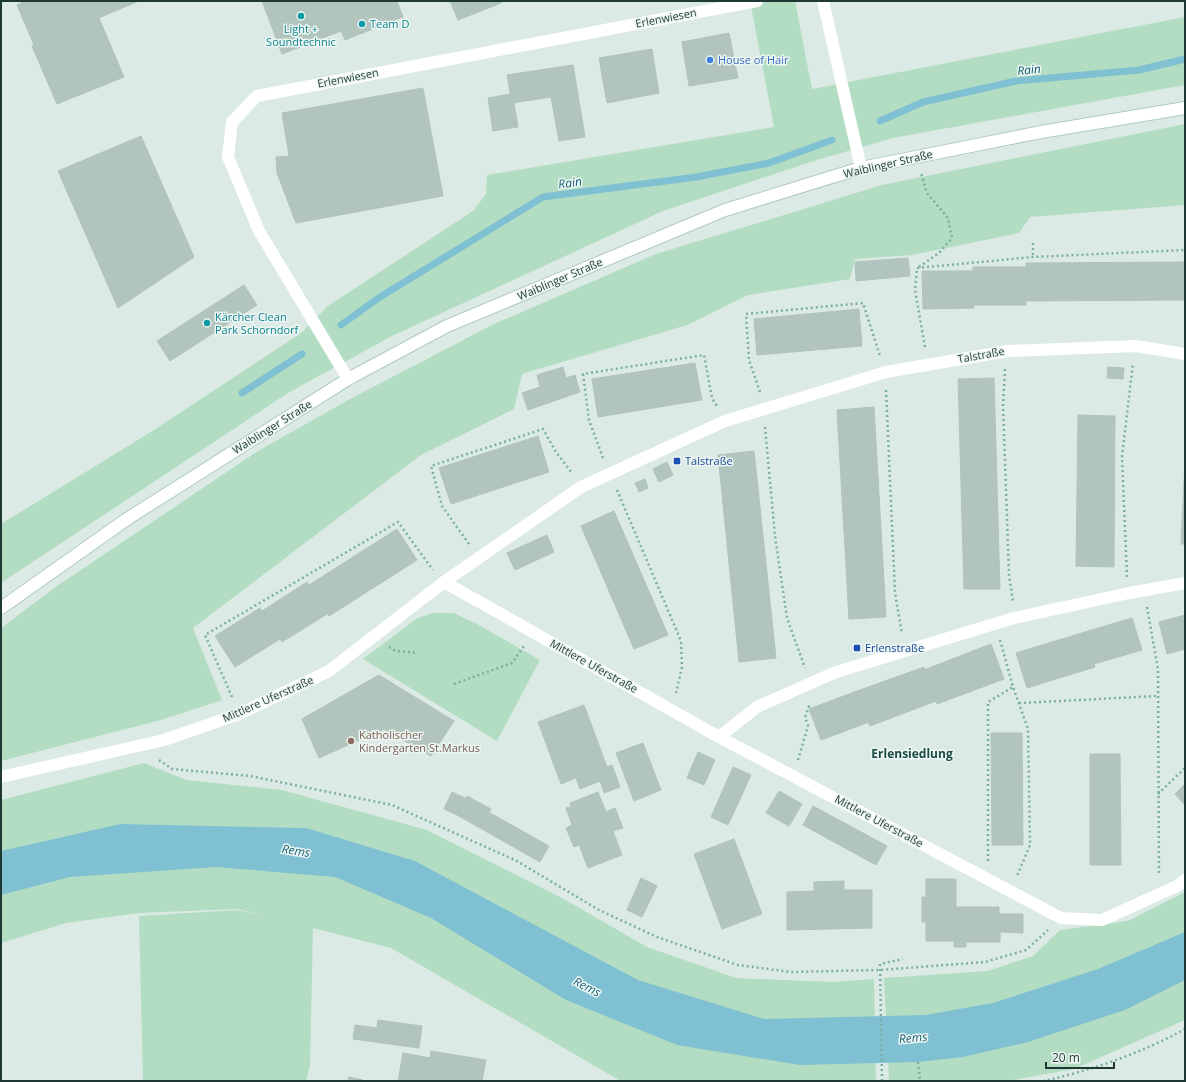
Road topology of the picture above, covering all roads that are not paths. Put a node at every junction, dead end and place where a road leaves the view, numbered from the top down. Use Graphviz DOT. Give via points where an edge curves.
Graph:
graph roads {
  1 [pos="758,1"];
  2 [pos="823,1"];
  3 [pos="1185,108"];
  4 [pos="861,168"];
  5 [pos="1185,354"];
  6 [pos="348,379"];
  7 [pos="444,582"];
  8 [pos="1185,583"];
  9 [pos="1,608"];
  10 [pos="719,737"];
  11 [pos="1,777"];
  12 [pos="1185,880"];
  1 -- 6 [label="street, Erlenwiesen" via="257,96 232,122 228,158 260,231"];
  2 -- 4 [label="street"];
  3 -- 4 [label="street, Waiblinger Straße" via="1041,132"];
  4 -- 6 [label="street, Waiblinger Straße" via="725,210 447,326"];
  5 -- 7 [label="street, Talstraße" via="1136,346 1008,350 886,372 725,421 581,487"];
  6 -- 9 [label="street, Waiblinger Straße" via="126,519"];
  7 -- 10 [label="street, Mittlere Uferstraße"];
  7 -- 11 [label="street, Mittlere Uferstraße" via="329,671 239,714 164,740"];
  8 -- 10 [label="street" via="1014,618 836,672 757,707"];
  10 -- 12 [label="street, Mittlere Uferstraße" via="1061,918 1102,920"];
}
